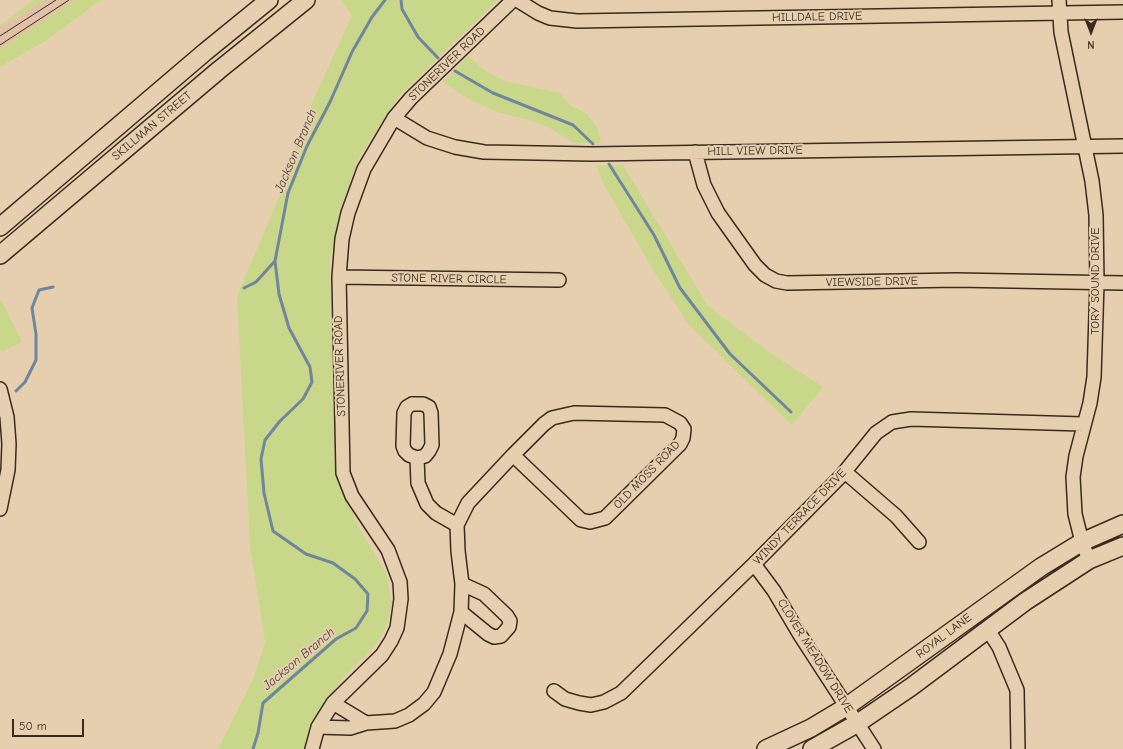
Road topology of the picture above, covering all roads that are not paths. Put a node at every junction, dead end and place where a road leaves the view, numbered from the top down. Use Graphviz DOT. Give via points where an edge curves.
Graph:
graph roads {
  1 [pos="269,0"];
  2 [pos="306,0"];
  3 [pos="513,0"];
  4 [pos="517,0"];
  5 [pos="1059,7"];
  6 [pos="1123,12"];
  7 [pos="252,14"];
  8 [pos="266,33"];
  9 [pos="394,118"];
  10 [pos="1123,146"];
  11 [pos="1085,147"];
  12 [pos="696,152"];
  13 [pos="0,227"];
  14 [pos="0,255"];
  15 [pos="339,277"];
  16 [pos="559,280"];
  17 [pos="1097,283"];
  18 [pos="1123,283"];
  19 [pos="0,389"];
  20 [pos="1083,424"];
  21 [pos="514,454"];
  22 [pos="417,458"];
  23 [pos="845,472"];
  24 [pos="0,509"];
  25 [pos="1123,524"];
  26 [pos="457,525"];
  27 [pos="918,542"];
  28 [pos="1082,542"];
  29 [pos="1123,546"];
  30 [pos="1089,560"];
  31 [pos="754,564"];
  32 [pos="462,584"];
  33 [pos="461,612"];
  34 [pos="988,630"];
  35 [pos="554,691"];
  36 [pos="333,704"];
  37 [pos="846,707"];
  38 [pos="366,723"];
  39 [pos="858,723"];
  40 [pos="318,727"];
  41 [pos="312,749"];
  42 [pos="766,749"];
  43 [pos="812,749"];
  44 [pos="874,749"];
  45 [pos="1018,749"];
  1 -- 7 [label="main road, SKILLMAN STREET"];
  2 -- 8 [label="main road, SKILLMAN STREET"];
  3 -- 9 [label="street, STONERIVER ROAD" via="411,98"];
  4 -- 5 [label="street, HILLDALE DRIVE" via="550,18 576,21"];
  5 -- 6 [label="street, HILLDALE DRIVE"];
  5 -- 11 [label="street, TORY SOUND DRIVE" via="1070,79"];
  7 -- 8 [label="main road"];
  7 -- 13 [label="main road, SKILLMAN STREET"];
  8 -- 14 [label="main road, SKILLMAN STREET"];
  9 -- 12 [label="street, HILL VIEW DRIVE" via="427,138 455,147 484,152"];
  9 -- 15 [label="street, STONERIVER ROAD" via="364,169 354,192 342,239"];
  10 -- 11 [label="street, HILL VIEW DRIVE"];
  11 -- 12 [label="street, HILL VIEW DRIVE"];
  11 -- 17 [label="street, TORY SOUND DRIVE" via="1096,215"];
  12 -- 17 [label="street, VIEWSIDE DRIVE" via="704,185 718,213 755,265 776,281 787,283 956,280"];
  15 -- 16 [label="street, STONE RIVER CIRCLE"];
  15 -- 36 [label="street, STONERIVER ROAD" via="343,473 357,504 388,550 400,582 401,599 397,628 382,655"];
  17 -- 18 [label="street, VIEWSIDE DRIVE"];
  17 -- 20 [label="street, TORY SOUND DRIVE" via="1094,377 1090,403"];
  19 -- 24 [label="street" via="7,417 9,444 8,470"];
  20 -- 23 [label="street, WINDY TERRACE DRIVE" via="901,420 884,426 876,433"];
  20 -- 28 [label="street, TORY SOUND DRIVE" via="1073,478 1075,514"];
  21 -- 21 [label="street, OLD MOSS ROAD" via="581,520 590,522 605,518 680,444 684,429 680,422 665,415 574,413 552,418"];
  21 -- 26 [label="street, OLD MOSS ROAD" via="468,503"];
  22 -- 26 [label="street" via="418,483 427,504 436,513"];
  23 -- 27 [label="street" via="896,516"];
  23 -- 31 [label="street, WINDY TERRACE DRIVE"];
  25 -- 28 [label="main road, ROYAL LANE"];
  26 -- 32 [label="street, OLD MOSS ROAD"];
  28 -- 30 [label="street, TORY SOUND DRIVE"];
  28 -- 37 [label="main road, ROYAL LANE" via="1020,580"];
  29 -- 30 [label="main road, ROYAL LANE"];
  30 -- 34 [label="main road, ROYAL LANE" via="1026,601"];
  31 -- 35 [label="street, WINDY TERRACE DRIVE" via="621,693 604,702 591,705 572,701"];
  31 -- 37 [label="street, CLOVER MEADOW DRIVE" via="774,591"];
  32 -- 33 [label="street, OLD MOSS ROAD"];
  32 -- 33 [label="street" via="484,594 507,616 510,621 509,627 501,636 494,637"];
  33 -- 38 [label="street, OLD MOSS ROAD" via="444,671 434,692 424,704 395,722"];
  34 -- 39 [label="main road, ROYAL LANE"];
  34 -- 45 [label="street" via="999,647 1017,690"];
  36 -- 38 [label="street"];
  36 -- 40 [label="street, STONERIVER ROAD"];
  37 -- 39 [label="street, CLOVER MEADOW DRIVE"];
  37 -- 42 [label="main road, ROYAL LANE" via="811,728"];
  38 -- 40 [label="street, OLD MOSS ROAD" via="350,728"];
  39 -- 43 [label="main road, ROYAL LANE"];
  39 -- 44 [label="street, CLOVER MEADOW DRIVE"];
  40 -- 41 [label="street, STONERIVER ROAD"];
}
